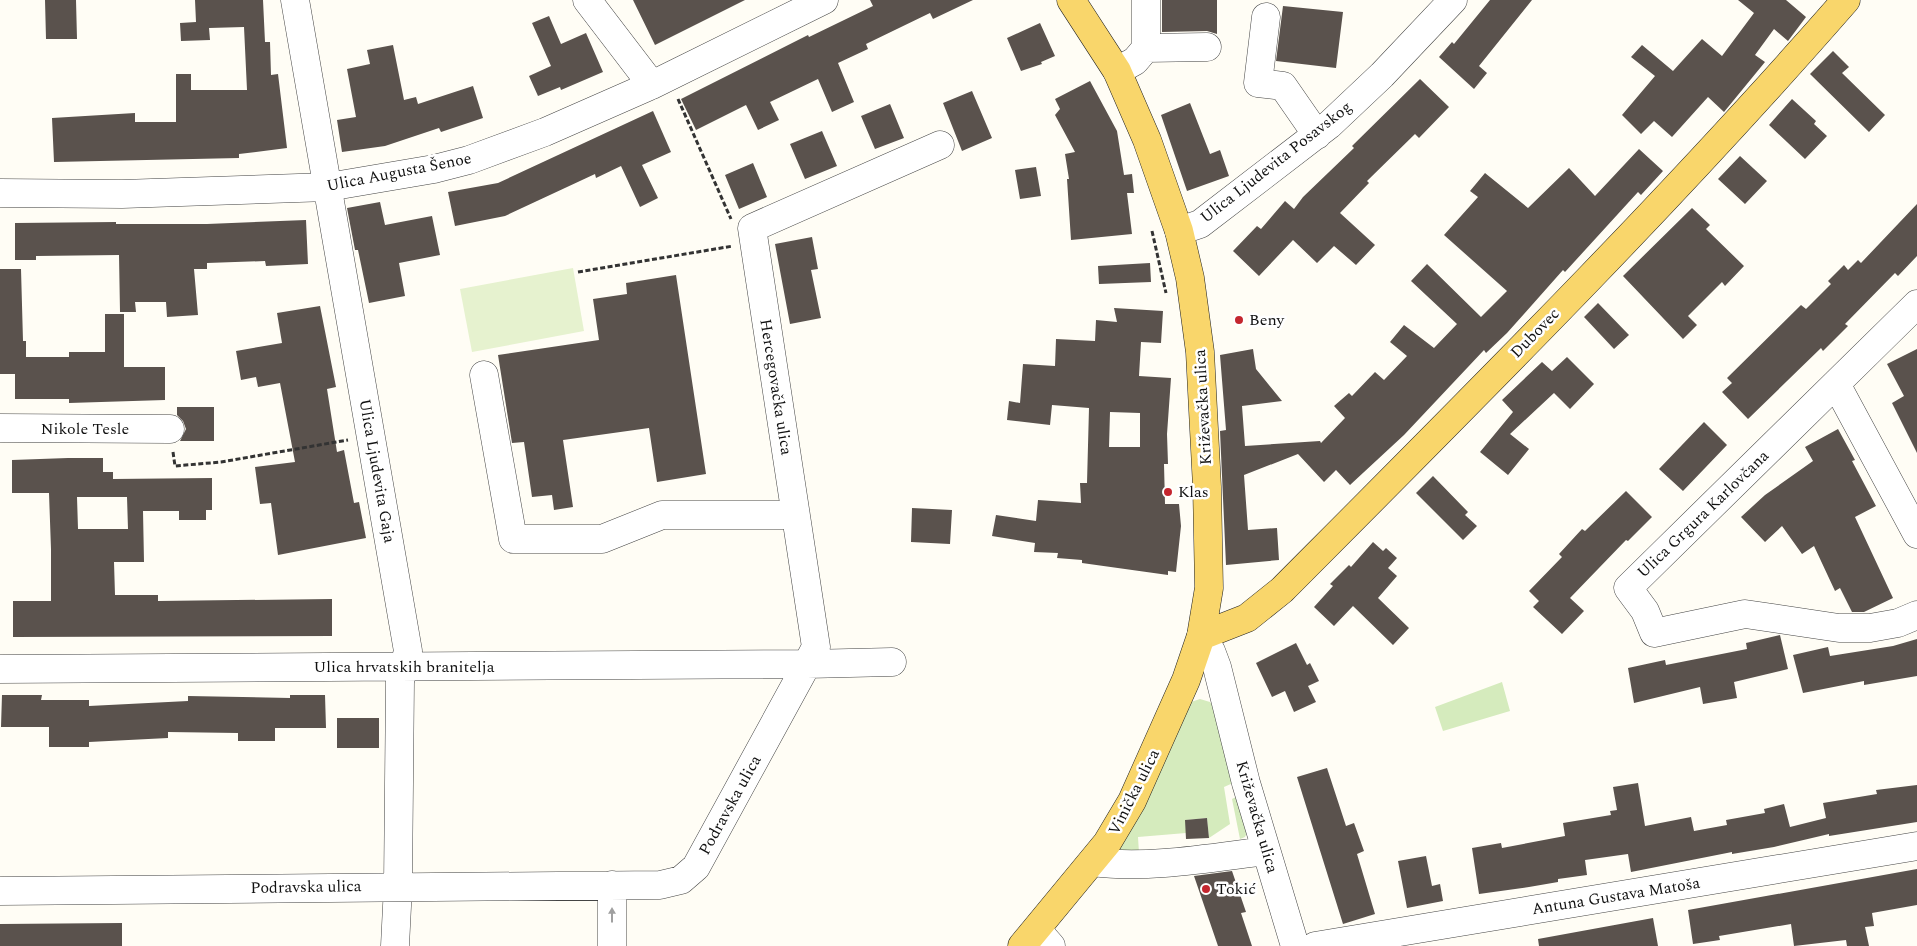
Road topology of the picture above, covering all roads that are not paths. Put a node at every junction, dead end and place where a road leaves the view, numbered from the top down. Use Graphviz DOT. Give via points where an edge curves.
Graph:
graph roads {
  1 [pos="295,0"];
  2 [pos="587,0"];
  3 [pos="824,0"];
  4 [pos="1071,0"];
  5 [pos="1146,0"];
  6 [pos="1453,0"];
  7 [pos="1846,0"];
  8 [pos="1266,17"];
  9 [pos="1207,47"];
  10 [pos="1146,48"];
  11 [pos="1117,70"];
  12 [pos="660,81"];
  13 [pos="1316,134"];
  14 [pos="940,145"];
  15 [pos="328,187"];
  16 [pos="0,193"];
  17 [pos="1179,231"];
  18 [pos="1917,304"];
  19 [pos="484,375"];
  20 [pos="1836,384"];
  21 [pos="0,428"];
  22 [pos="170,429"];
  23 [pos="796,515"];
  24 [pos="1917,534"];
  25 [pos="1917,615"];
  26 [pos="1201,636"];
  27 [pos="892,662"];
  28 [pos="808,664"];
  29 [pos="404,667"];
  30 [pos="0,669"];
  31 [pos="1917,846"];
  32 [pos="1266,850"];
  33 [pos="1092,862"];
  34 [pos="612,884"];
  35 [pos="398,886"];
  36 [pos="0,891"];
  37 [pos="1037,941"];
  38 [pos="395,946"];
  39 [pos="612,946"];
  40 [pos="1295,946"];
  41 [pos="1315,946"];
  1 -- 15 [label="street, Ulica Ljudevita Gaja"];
  2 -- 12 [label="street"];
  3 -- 12 [label="street, Ulica Augusta Šenoe"];
  4 -- 11 [label="main road, Križevačka ulica"];
  5 -- 10 [label="street"];
  6 -- 13 [label="street, Ulica Ljudevita Posavskog" via="1382,75"];
  7 -- 26 [label="main road, Dubovec" via="1637,230 1282,590 1247,618"];
  8 -- 13 [label="street" via="1258,83 1283,86"];
  9 -- 10 [label="street"];
  10 -- 11 [label="street" via="1136,62"];
  11 -- 17 [label="main road, Križevačka ulica" via="1147,140"];
  12 -- 15 [label="street, Ulica Augusta Šenoe" via="545,132 469,160"];
  13 -- 17 [label="street, Ulica Ljudevita Posavskog" via="1200,224"];
  14 -- 23 [label="street, Hercegovačka ulica" via="743,237"];
  15 -- 16 [label="street, Ulica Augusta Šenoe" via="122,194"];
  15 -- 29 [label="street, Ulica Ljudevita Gaja" via="408,651"];
  17 -- 26 [label="main road, Križevačka ulica" via="1190,278 1200,352 1209,569"];
  18 -- 20 [label="street, Ulica Grgura Karlovčana"];
  19 -- 23 [label="street" via="512,539 602,539 662,515"];
  20 -- 24 [label="street"];
  20 -- 25 [label="street, Ulica Grgura Karlovčana" via="1628,588 1645,611 1654,633 1745,614 1839,628 1870,628"];
  21 -- 22 [label="street, Nikole Tesle"];
  23 -- 28 [label="street, Hercegovačka ulica" via="816,647"];
  26 -- 32 [label="street, Križevačka ulica" via="1217,667"];
  26 -- 33 [label="main road, Vinička ulica" via="1186,680 1136,792 1120,823"];
  27 -- 28 [label="street"];
  28 -- 29 [label="street, Ulica hrvatskih branitelja"];
  28 -- 34 [label="street, Podravska ulica" via="696,867 681,880 660,885"];
  29 -- 30 [label="street, Ulica hrvatskih branitelja"];
  29 -- 35 [label="street, Ulica Ljudevita Gaja" via="400,681"];
  31 -- 41 [label="street, Antuna Gustava Matoša"];
  32 -- 33 [label="street" via="1171,862 1114,865"];
  32 -- 40 [label="street, Križevačka ulica"];
  33 -- 37 [label="main road, Vinička ulica"];
  34 -- 35 [label="street, Podravska ulica"];
  39 -- 34 [label="street, one-way"];
  35 -- 36 [label="street, Podravska ulica"];
  35 -- 38 [label="street, Ulica Ljudevita Gaja"];
}
